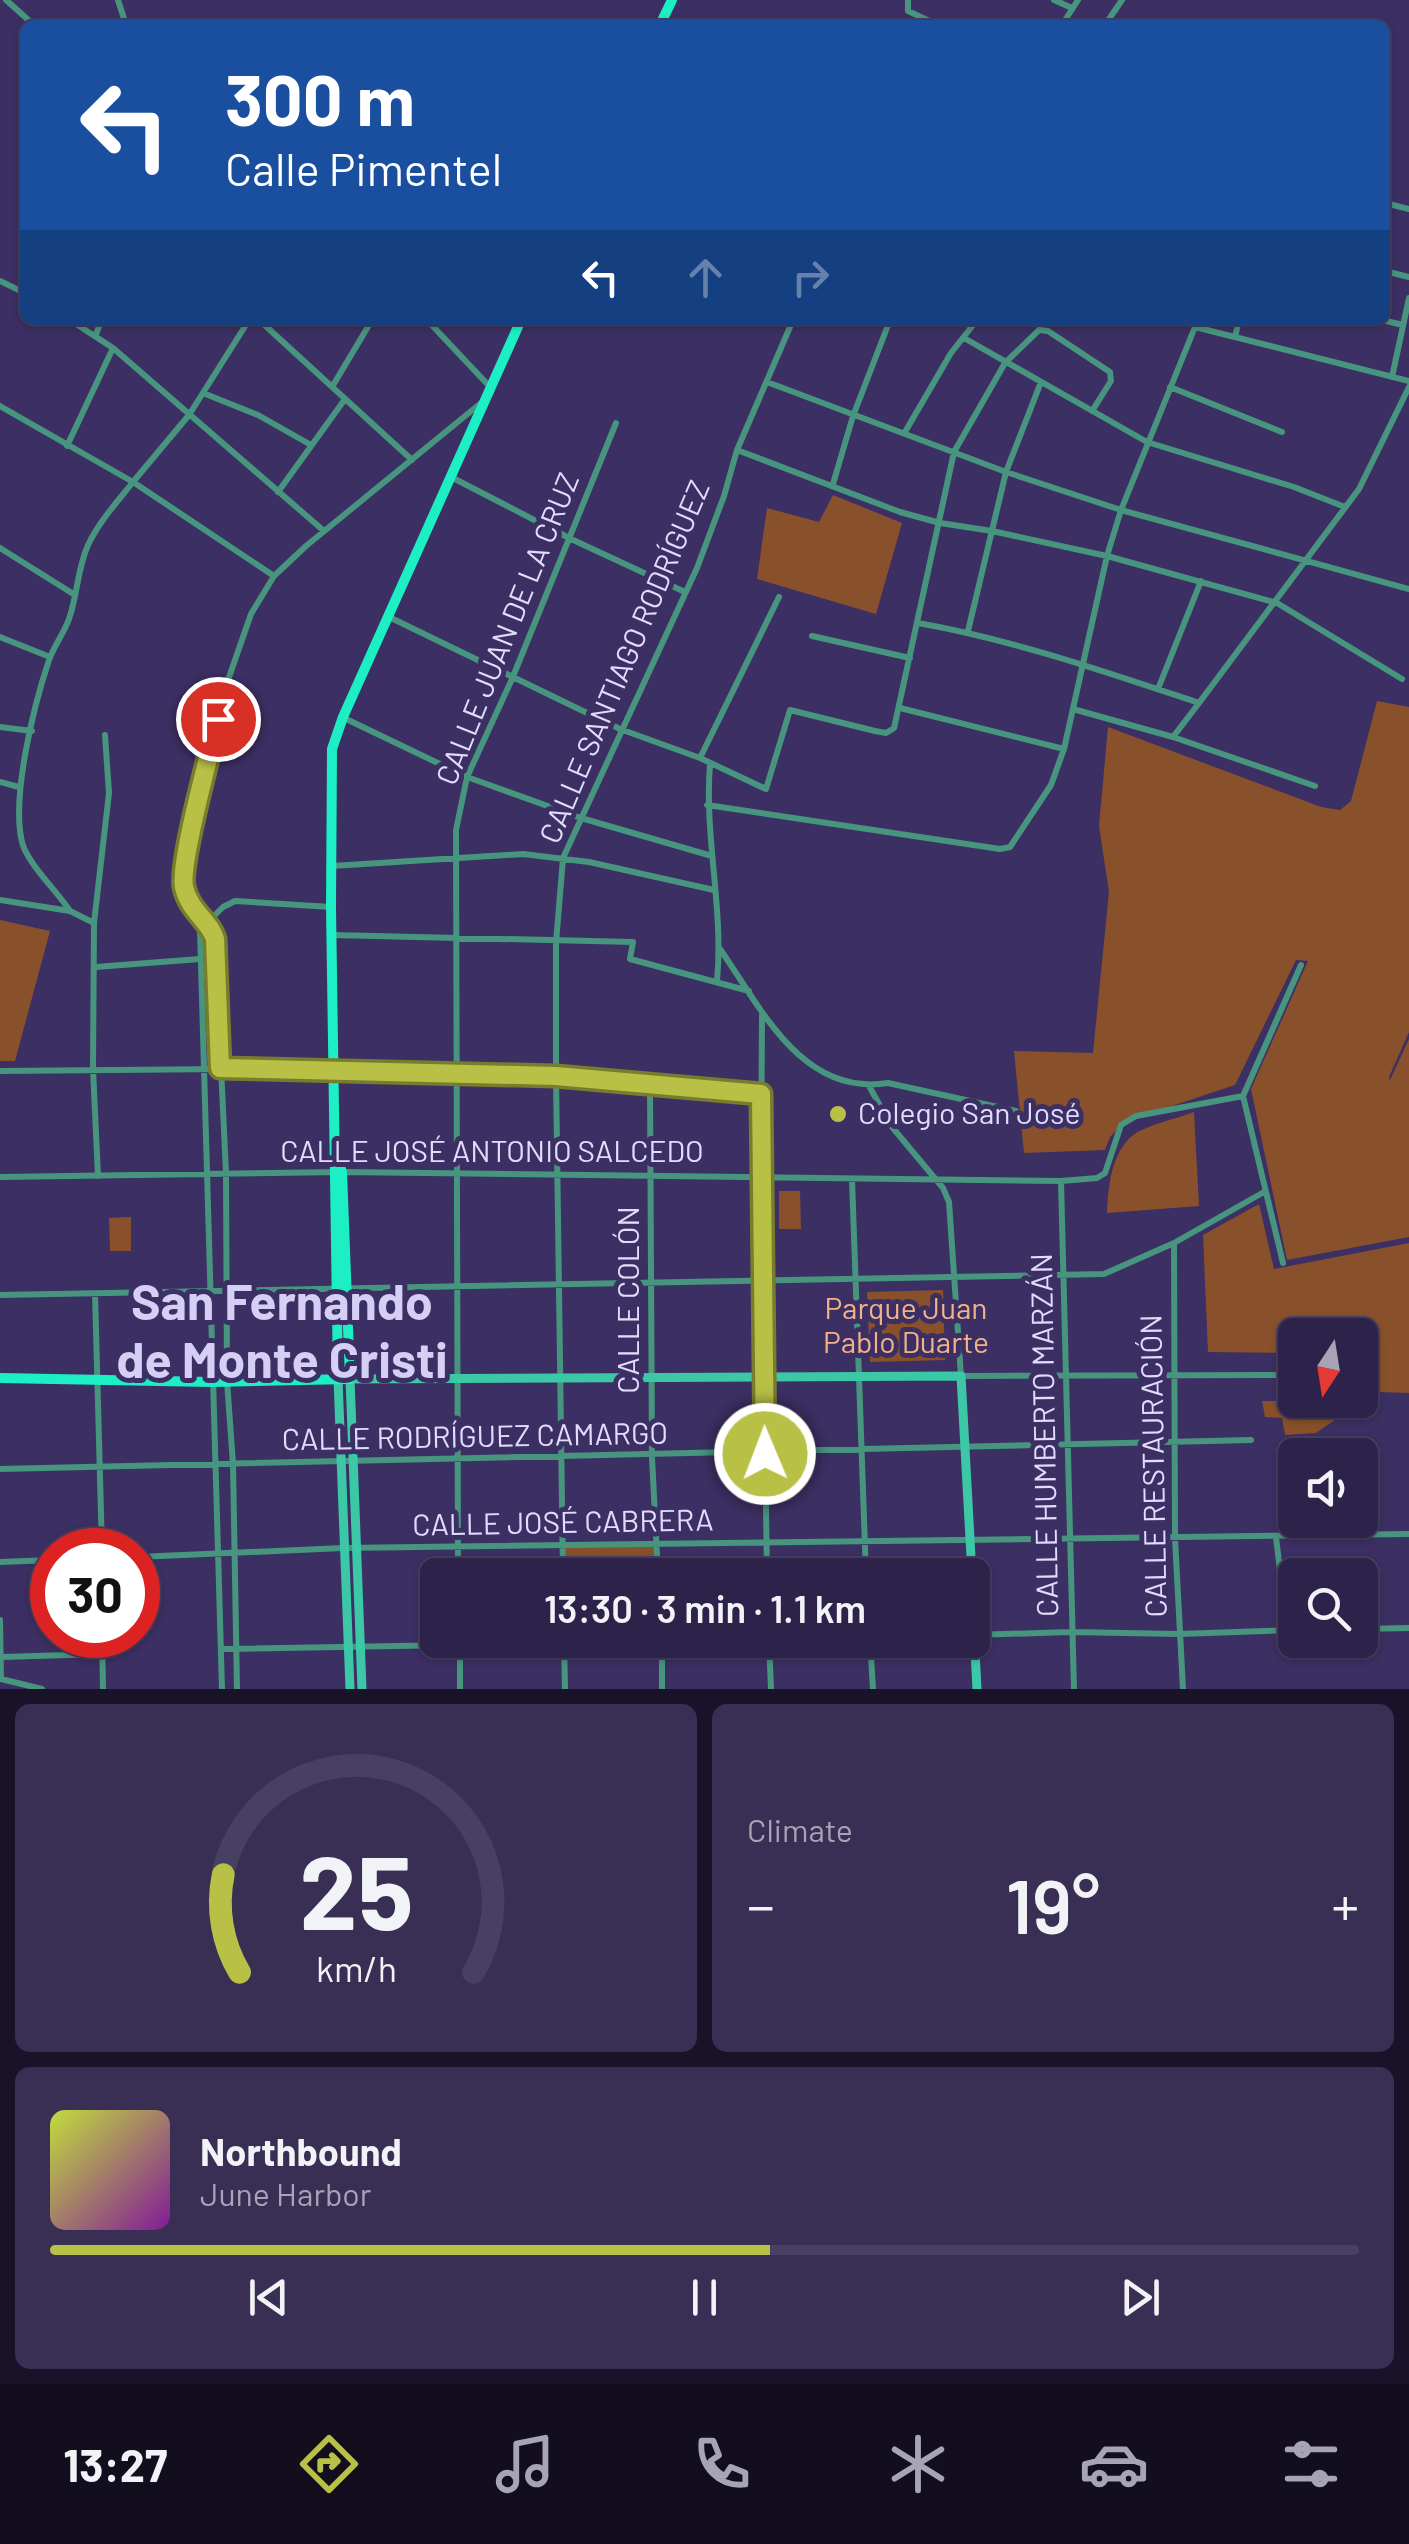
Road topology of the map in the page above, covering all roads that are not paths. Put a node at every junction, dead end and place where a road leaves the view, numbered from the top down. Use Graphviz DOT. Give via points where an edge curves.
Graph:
graph roads {
  1 [pos="6,0"];
  2 [pos="908,0"];
  3 [pos="1054,0"];
  4 [pos="1078,0"];
  5 [pos="1072,8"];
  6 [pos="28,20"];
  7 [pos="927,20"];
  8 [pos="1065,20"];
  9 [pos="1409,298"];
  10 [pos="1390,322"];
  11 [pos="79,325"];
  12 [pos="100,325"];
  13 [pos="246,325"];
  14 [pos="264,325"];
  15 [pos="369,325"];
  16 [pos="436,325"];
  17 [pos="519,325"];
  18 [pos="791,325"];
  19 [pos="888,325"];
  20 [pos="971,325"];
  21 [pos="1238,325"];
  22 [pos="1403,325"];
  23 [pos="96,334"];
  24 [pos="1235,337"];
  25 [pos="964,338"];
  26 [pos="114,348"];
  27 [pos="1005,363"];
  28 [pos="1392,377"];
  29 [pos="767,382"];
  30 [pos="1041,382"];
  31 [pos="1409,384"];
  32 [pos="332,386"];
  33 [pos="1170,387"];
  34 [pos="203,393"];
  35 [pos="489,393"];
  36 [pos="345,398"];
  37 [pos="0,406"];
  38 [pos="1092,411"];
  39 [pos="189,415"];
  40 [pos="853,416"];
  41 [pos="616,423"];
  42 [pos="905,432"];
  43 [pos="1282,432"];
  44 [pos="1147,442"];
  45 [pos="311,445"];
  46 [pos="66,446"];
  47 [pos="736,450"];
  48 [pos="954,452"];
  49 [pos="412,460"];
  50 [pos="1006,472"];
  51 [pos="451,477"];
  52 [pos="133,482"];
  53 [pos="833,484"];
  54 [pos="278,492"];
  55 [pos="1345,506"];
  56 [pos="1121,510"];
  57 [pos="940,523"];
  58 [pos="992,530"];
  59 [pos="324,531"];
  60 [pos="570,539"];
  61 [pos="0,548"];
  62 [pos="1106,556"];
  63 [pos="1306,562"];
  64 [pos="274,576"];
  65 [pos="1201,581"];
  66 [pos="1409,589"];
  67 [pos="685,592"];
  68 [pos="76,596"];
  69 [pos="779,597"];
  70 [pos="1277,602"];
  71 [pos="388,616"];
  72 [pos="918,622"];
  73 [pos="968,632"];
  74 [pos="812,636"];
  75 [pos="0,637"];
  76 [pos="50,658"];
  77 [pos="910,658"];
  78 [pos="1082,663"];
  79 [pos="512,679"];
  80 [pos="1402,680"];
  81 [pos="1158,689"];
  82 [pos="1199,703"];
  83 [pos="900,708"];
  84 [pos="1073,709"];
  85 [pos="342,717"];
  86 [pos="0,728"];
  87 [pos="620,729"];
  88 [pos="32,731"];
  89 [pos="105,735"];
  90 [pos="1174,737"];
  91 [pos="1064,749"];
  92 [pos="700,758"];
  93 [pos="710,764"];
  94 [pos="468,777"];
  95 [pos="0,782"];
  96 [pos="1315,786"];
  97 [pos="19,787"];
  98 [pos="707,805"];
  99 [pos="581,818"];
  100 [pos="712,856"];
  101 [pos="455,858"];
  102 [pos="563,858"];
  103 [pos="332,866"];
  104 [pos="714,890"];
  105 [pos="0,900"];
  106 [pos="330,906"];
  107 [pos="70,910"];
  108 [pos="94,923"];
  109 [pos="204,924"];
  110 [pos="330,936"];
  111 [pos="455,937"];
  112 [pos="556,943"];
  113 [pos="720,949"];
  114 [pos="200,958"];
  115 [pos="1300,964"];
  116 [pos="96,967"];
  117 [pos="737,974"];
  118 [pos="717,981"];
  119 [pos="727,984"];
  120 [pos="749,991"];
  121 [pos="762,1014"];
  122 [pos="204,1068"];
  123 [pos="220,1068"];
  124 [pos="335,1068"];
  125 [pos="94,1069"];
  126 [pos="0,1071"];
  127 [pos="455,1073"];
  128 [pos="556,1076"];
  129 [pos="650,1084"];
  130 [pos="869,1086"];
  131 [pos="761,1094"];
  132 [pos="1243,1096"];
  133 [pos="1016,1111"];
  134 [pos="338,1172"];
  135 [pos="226,1173"];
  136 [pos="206,1174"];
  137 [pos="457,1174"];
  138 [pos="558,1174"];
  139 [pos="98,1176"];
  140 [pos="651,1176"];
  141 [pos="761,1177"];
  142 [pos="0,1178"];
  143 [pos="852,1179"];
  144 [pos="935,1180"];
  145 [pos="1061,1181"];
  146 [pos="1264,1192"];
  147 [pos="1174,1243"];
  148 [pos="1282,1263"];
  149 [pos="1064,1276"];
  150 [pos="953,1278"];
  151 [pos="854,1279"];
  152 [pos="764,1280"];
  153 [pos="561,1284"];
  154 [pos="652,1285"];
  155 [pos="458,1288"];
  156 [pos="335,1290"];
  157 [pos="348,1290"];
  158 [pos="210,1291"];
  159 [pos="227,1292"];
  160 [pos="95,1294"];
  161 [pos="0,1295"];
  162 [pos="1066,1375"];
  163 [pos="1278,1375"];
  164 [pos="764,1376"];
  165 [pos="858,1376"];
  166 [pos="961,1376"];
  167 [pos="0,1378"];
  168 [pos="562,1378"];
  169 [pos="654,1378"];
  170 [pos="1174,1378"];
  171 [pos="344,1379"];
  172 [pos="459,1380"];
  173 [pos="98,1381"];
  174 [pos="227,1381"];
  175 [pos="212,1382"];
  176 [pos="1252,1440"];
  177 [pos="1174,1442"];
  178 [pos="1068,1446"];
  179 [pos="966,1448"];
  180 [pos="862,1451"];
  181 [pos="765,1454"];
  182 [pos="563,1456"];
  183 [pos="652,1456"];
  184 [pos="458,1458"];
  185 [pos="353,1461"];
  186 [pos="340,1462"];
  187 [pos="216,1464"];
  188 [pos="233,1464"];
  189 [pos="101,1466"];
  190 [pos="0,1469"];
  191 [pos="102,1528"];
  192 [pos="1409,1534"];
  193 [pos="1070,1537"];
  194 [pos="1276,1537"];
  195 [pos="1176,1538"];
  196 [pos="767,1541"];
  197 [pos="864,1541"];
  198 [pos="970,1541"];
  199 [pos="656,1544"];
  200 [pos="563,1546"];
  201 [pos="458,1547"];
  202 [pos="343,1548"];
  203 [pos="357,1548"];
  204 [pos="235,1553"];
  205 [pos="218,1554"];
  206 [pos="160,1556"];
  207 [pos="458,1558"];
  208 [pos="563,1558"];
  209 [pos="657,1558"];
  210 [pos="768,1558"];
  211 [pos="865,1558"];
  212 [pos="971,1558"];
  213 [pos="1279,1558"];
  214 [pos="30,1561"];
  215 [pos="0,1562"];
  216 [pos="0,1620"];
  217 [pos="1409,1628"];
  218 [pos="1378,1629"];
  219 [pos="1278,1630"];
  220 [pos="1071,1632"];
  221 [pos="1179,1634"];
  222 [pos="990,1635"];
  223 [pos="420,1644"];
  224 [pos="360,1646"];
  225 [pos="348,1647"];
  226 [pos="221,1649"];
  227 [pos="236,1649"];
  228 [pos="30,1656"];
  229 [pos="1,1657"];
  230 [pos="103,1658"];
  231 [pos="460,1658"];
  232 [pos="564,1658"];
  233 [pos="662,1658"];
  234 [pos="770,1658"];
  235 [pos="871,1658"];
  236 [pos="975,1658"];
  237 [pos="0,1679"];
  238 [pos="42,1689"];
  239 [pos="103,1689"];
  240 [pos="222,1689"];
  241 [pos="238,1689"];
  242 [pos="350,1689"];
  243 [pos="362,1689"];
  244 [pos="460,1689"];
  245 [pos="565,1689"];
  246 [pos="662,1689"];
  247 [pos="772,1689"];
  248 [pos="873,1689"];
  249 [pos="977,1689"];
  250 [pos="1074,1689"];
  251 [pos="1183,1689"];
  1 -- 6 [label="street"];
  2 -- 7 [label="street" via="908,11"];
  3 -- 5 [label="street"];
  4 -- 5 [label="street"];
  5 -- 8 [label="street"];
  9 -- 22 [label="street"];
  10 -- 22 [label="street"];
  11 -- 23 [label="street"];
  12 -- 23 [label="street"];
  13 -- 34 [label="street"];
  14 -- 32 [label="street"];
  15 -- 32 [label="street"];
  16 -- 35 [label="street"];
  17 -- 35 [label="main road"];
  18 -- 29 [label="street, CALLE SANTIAGO RODRÍGUEZ"];
  19 -- 40 [label="street"];
  20 -- 25 [label="street"];
  21 -- 24 [label="street"];
  22 -- 28 [label="street"];
  23 -- 26 [label="street"];
  24 -- 28 [label="street"];
  24 -- 33 [label="street" via="1195,327"];
  25 -- 27 [label="street"];
  25 -- 42 [label="street"];
  26 -- 39 [label="street"];
  26 -- 46 [label="street"];
  27 -- 30 [label="street"];
  27 -- 38 [label="street" via="1039,330 1048,331 1110,372 1111,382"];
  27 -- 48 [label="street"];
  28 -- 31 [label="street"];
  29 -- 40 [label="street"];
  29 -- 47 [label="street, CALLE SANTIAGO RODRÍGUEZ"];
  30 -- 38 [label="street"];
  30 -- 50 [label="street"];
  31 -- 55 [label="street"];
  32 -- 36 [label="street"];
  33 -- 43 [label="street"];
  33 -- 44 [label="street"];
  34 -- 39 [label="street"];
  34 -- 45 [label="street"];
  35 -- 49 [label="street"];
  35 -- 51 [label="main road"];
  36 -- 45 [label="street"];
  36 -- 49 [label="street"];
  37 -- 46 [label="street"];
  38 -- 44 [label="street"];
  39 -- 52 [label="street"];
  39 -- 54 [label="street"];
  40 -- 42 [label="street"];
  40 -- 53 [label="street"];
  41 -- 60 [label="street, CALLE JUAN DE LA CRUZ"];
  42 -- 48 [label="street"];
  44 -- 55 [label="street"];
  44 -- 56 [label="street"];
  45 -- 54 [label="street"];
  46 -- 52 [label="street"];
  47 -- 53 [label="street"];
  47 -- 67 [label="street, CALLE SANTIAGO RODRÍGUEZ" via="712,532"];
  48 -- 50 [label="street"];
  48 -- 57 [label="street"];
  49 -- 59 [label="street"];
  50 -- 56 [label="street"];
  50 -- 58 [label="street"];
  51 -- 60 [label="street"];
  51 -- 71 [label="main road"];
  52 -- 64 [label="street"];
  52 -- 68 [label="street" via="91,539"];
  53 -- 57 [label="street"];
  54 -- 59 [label="street"];
  55 -- 63 [label="street"];
  56 -- 62 [label="street"];
  56 -- 63 [label="street"];
  57 -- 58 [label="street"];
  57 -- 72 [label="street"];
  58 -- 62 [label="street"];
  58 -- 73 [label="street"];
  59 -- 64 [label="street"];
  60 -- 67 [label="street"];
  60 -- 79 [label="street, CALLE JUAN DE LA CRUZ"];
  61 -- 68 [label="street"];
  62 -- 65 [label="street"];
  62 -- 78 [label="street"];
  63 -- 66 [label="street"];
  63 -- 70 [label="street"];
  64 -- 109 [label="street" via="250,614 227,683 183,878"];
  65 -- 70 [label="street"];
  65 -- 81 [label="street"];
  67 -- 87 [label="street, CALLE SANTIAGO RODRÍGUEZ"];
  68 -- 76 [label="street"];
  69 -- 92 [label="street"];
  70 -- 80 [label="street"];
  70 -- 82 [label="street"];
  71 -- 79 [label="street"];
  71 -- 85 [label="main road"];
  72 -- 73 [label="street"];
  72 -- 77 [label="street"];
  73 -- 78 [label="street"];
  74 -- 77 [label="street"];
  75 -- 76 [label="street"];
  76 -- 88 [label="street"];
  77 -- 83 [label="street"];
  78 -- 81 [label="street"];
  78 -- 84 [label="street"];
  79 -- 87 [label="street"];
  79 -- 94 [label="street, CALLE JUAN DE LA CRUZ"];
  81 -- 82 [label="street"];
  82 -- 90 [label="street"];
  83 -- 91 [label="street"];
  83 -- 93 [label="street" via="886,733 790,710 766,789"];
  84 -- 90 [label="street"];
  84 -- 91 [label="street"];
  85 -- 94 [label="street"];
  85 -- 103 [label="main road" via="332,749"];
  86 -- 88 [label="street"];
  87 -- 92 [label="street"];
  87 -- 99 [label="street, CALLE SANTIAGO RODRÍGUEZ"];
  88 -- 97 [label="street"];
  89 -- 108 [label="street" via="109,793"];
  90 -- 96 [label="street"];
  91 -- 98 [label="street" via="1044,800 1010,847 1000,850"];
  92 -- 93 [label="street"];
  93 -- 98 [label="street"];
  94 -- 99 [label="street"];
  94 -- 101 [label="street, CALLE JUAN DE LA CRUZ"];
  95 -- 97 [label="street"];
  97 -- 107 [label="street" via="24,851"];
  98 -- 100 [label="street"];
  99 -- 100 [label="street"];
  99 -- 102 [label="street, CALLE SANTIAGO RODRÍGUEZ"];
  100 -- 104 [label="street"];
  101 -- 102 [label="street"];
  101 -- 103 [label="street"];
  101 -- 111 [label="street, CALLE JUAN DE LA CRUZ"];
  102 -- 104 [label="street"];
  102 -- 112 [label="street, CALLE SANTIAGO RODRÍGUEZ"];
  103 -- 106 [label="main road"];
  104 -- 113 [label="street"];
  105 -- 107 [label="street"];
  106 -- 109 [label="street" via="235,901"];
  106 -- 110 [label="main road"];
  107 -- 108 [label="street"];
  108 -- 116 [label="street"];
  109 -- 114 [label="street"];
  109 -- 123 [label="street" via="215,939"];
  110 -- 111 [label="street"];
  110 -- 124 [label="main road"];
  111 -- 112 [label="street"];
  111 -- 127 [label="street, CALLE JUAN DE LA CRUZ"];
  112 -- 118 [label="street" via="633,942 630,960"];
  112 -- 128 [label="street, CALLE SANTIAGO RODRÍGUEZ"];
  113 -- 117 [label="street"];
  113 -- 118 [label="street"];
  114 -- 116 [label="street"];
  114 -- 122 [label="street"];
  115 -- 132 [label="street"];
  116 -- 125 [label="street"];
  117 -- 119 [label="street"];
  117 -- 120 [label="street"];
  118 -- 119 [label="street"];
  119 -- 120 [label="street"];
  120 -- 121 [label="street"];
  121 -- 130 [label="street" via="823,1075"];
  121 -- 131 [label="street"];
  122 -- 123 [label="street"];
  122 -- 125 [label="street"];
  122 -- 136 [label="street"];
  123 -- 124 [label="street"];
  123 -- 135 [label="street"];
  124 -- 127 [label="street"];
  124 -- 134 [label="main road"];
  125 -- 126 [label="street"];
  125 -- 139 [label="street"];
  127 -- 128 [label="street"];
  127 -- 137 [label="street, CALLE JUAN DE LA CRUZ"];
  128 -- 129 [label="street"];
  128 -- 138 [label="street, CALLE SANTIAGO RODRÍGUEZ"];
  129 -- 131 [label="street"];
  129 -- 140 [label="street, CALLE COLÓN"];
  130 -- 133 [label="street" via="888,1083"];
  130 -- 144 [label="street"];
  131 -- 141 [label="street"];
  132 -- 145 [label="street, CALLE JOSÉ ANTONIO SALCEDO" via="1136,1116 1121,1125 1105,1173"];
  132 -- 146 [label="street"];
  134 -- 135 [label="street, CALLE JOSÉ ANTONIO SALCEDO"];
  134 -- 137 [label="street, CALLE JOSÉ ANTONIO SALCEDO"];
  134 -- 156 [label="main road"];
  134 -- 157 [label="main road"];
  135 -- 136 [label="street, CALLE JOSÉ ANTONIO SALCEDO"];
  135 -- 159 [label="street"];
  136 -- 139 [label="street, CALLE JOSÉ ANTONIO SALCEDO"];
  136 -- 158 [label="street"];
  137 -- 138 [label="street, CALLE JOSÉ ANTONIO SALCEDO"];
  137 -- 155 [label="street, CALLE JUAN DE LA CRUZ"];
  138 -- 140 [label="street, CALLE JOSÉ ANTONIO SALCEDO"];
  138 -- 153 [label="street, CALLE SANTIAGO RODRÍGUEZ"];
  139 -- 142 [label="street, CALLE JOSÉ ANTONIO SALCEDO"];
  140 -- 141 [label="street, CALLE JOSÉ ANTONIO SALCEDO"];
  140 -- 154 [label="street, CALLE COLÓN"];
  141 -- 143 [label="street, CALLE JOSÉ ANTONIO SALCEDO"];
  141 -- 152 [label="street"];
  143 -- 144 [label="street, CALLE JOSÉ ANTONIO SALCEDO"];
  143 -- 151 [label="street"];
  144 -- 145 [label="street, CALLE JOSÉ ANTONIO SALCEDO"];
  144 -- 150 [label="street" via="949,1202"];
  145 -- 149 [label="street, CALLE HUMBERTO MARZÁN"];
  146 -- 147 [label="street"];
  146 -- 148 [label="street"];
  147 -- 149 [label="street" via="1104,1274"];
  147 -- 170 [label="street, CALLE RESTAURACIÓN"];
  149 -- 150 [label="street"];
  149 -- 162 [label="street, CALLE HUMBERTO MARZÁN"];
  150 -- 151 [label="street"];
  150 -- 166 [label="street"];
  151 -- 152 [label="street"];
  151 -- 165 [label="street"];
  152 -- 154 [label="street"];
  152 -- 164 [label="street"];
  153 -- 154 [label="street"];
  153 -- 155 [label="street"];
  153 -- 168 [label="street, CALLE SANTIAGO RODRÍGUEZ"];
  154 -- 169 [label="street, CALLE COLÓN"];
  155 -- 157 [label="street"];
  155 -- 172 [label="street, CALLE JUAN DE LA CRUZ"];
  156 -- 157 [label="street"];
  156 -- 159 [label="street"];
  156 -- 171 [label="main road"];
  157 -- 171 [label="main road"];
  158 -- 159 [label="street"];
  158 -- 160 [label="street"];
  158 -- 175 [label="street"];
  159 -- 174 [label="street"];
  160 -- 161 [label="street"];
  160 -- 173 [label="street"];
  162 -- 166 [label="street"];
  162 -- 170 [label="street"];
  162 -- 178 [label="street, CALLE HUMBERTO MARZÁN"];
  163 -- 170 [label="street"];
  164 -- 165 [label="street"];
  164 -- 169 [label="street"];
  164 -- 181 [label="street"];
  165 -- 166 [label="street"];
  165 -- 180 [label="street"];
  166 -- 179 [label="street"];
  167 -- 173 [label="main road"];
  168 -- 169 [label="street"];
  168 -- 172 [label="street"];
  168 -- 182 [label="street, CALLE SANTIAGO RODRÍGUEZ"];
  169 -- 183 [label="street, CALLE COLÓN"];
  170 -- 177 [label="street, CALLE RESTAURACIÓN"];
  171 -- 172 [label="street"];
  171 -- 174 [label="main road"];
  171 -- 185 [label="street"];
  171 -- 186 [label="street"];
  172 -- 184 [label="street, CALLE JUAN DE LA CRUZ"];
  173 -- 175 [label="main road"];
  173 -- 189 [label="street"];
  174 -- 175 [label="main road"];
  174 -- 188 [label="street"];
  175 -- 187 [label="street"];
  176 -- 177 [label="street, CALLE RODRÍGUEZ CAMARGO"];
  177 -- 178 [label="street, CALLE RODRÍGUEZ CAMARGO"];
  177 -- 195 [label="street, CALLE RESTAURACIÓN"];
  178 -- 179 [label="street, CALLE RODRÍGUEZ CAMARGO"];
  178 -- 193 [label="street, CALLE HUMBERTO MARZÁN"];
  179 -- 180 [label="street, CALLE RODRÍGUEZ CAMARGO"];
  179 -- 198 [label="street"];
  180 -- 181 [label="street, CALLE RODRÍGUEZ CAMARGO"];
  180 -- 197 [label="street"];
  181 -- 183 [label="street, CALLE RODRÍGUEZ CAMARGO"];
  181 -- 196 [label="street"];
  182 -- 183 [label="street, CALLE RODRÍGUEZ CAMARGO"];
  182 -- 184 [label="street, CALLE RODRÍGUEZ CAMARGO"];
  182 -- 200 [label="street, CALLE SANTIAGO RODRÍGUEZ"];
  183 -- 199 [label="street, CALLE COLÓN"];
  184 -- 185 [label="street, CALLE RODRÍGUEZ CAMARGO"];
  184 -- 201 [label="street, CALLE JUAN DE LA CRUZ"];
  185 -- 186 [label="street, CALLE RODRÍGUEZ CAMARGO"];
  185 -- 203 [label="street"];
  186 -- 188 [label="street, CALLE RODRÍGUEZ CAMARGO"];
  186 -- 202 [label="street"];
  187 -- 188 [label="street, CALLE RODRÍGUEZ CAMARGO"];
  187 -- 189 [label="street, CALLE RODRÍGUEZ CAMARGO"];
  187 -- 205 [label="street"];
  188 -- 204 [label="street"];
  189 -- 190 [label="street, CALLE RODRÍGUEZ CAMARGO"];
  189 -- 191 [label="street"];
  192 -- 194 [label="street, CALLE JOSÉ CABRERA"];
  193 -- 195 [label="street, CALLE JOSÉ CABRERA"];
  193 -- 198 [label="street, CALLE JOSÉ CABRERA"];
  193 -- 220 [label="street, CALLE HUMBERTO MARZÁN"];
  194 -- 195 [label="street, CALLE JOSÉ CABRERA"];
  194 -- 213 [label="street"];
  195 -- 221 [label="street, CALLE RESTAURACIÓN"];
  196 -- 197 [label="street, CALLE JOSÉ CABRERA"];
  196 -- 199 [label="street, CALLE JOSÉ CABRERA"];
  196 -- 210 [label="street"];
  197 -- 198 [label="street, CALLE JOSÉ CABRERA"];
  197 -- 211 [label="street"];
  198 -- 212 [label="street"];
  199 -- 200 [label="street, CALLE JOSÉ CABRERA"];
  199 -- 209 [label="street, CALLE COLÓN"];
  200 -- 201 [label="street, CALLE JOSÉ CABRERA"];
  200 -- 208 [label="street, CALLE SANTIAGO RODRÍGUEZ"];
  201 -- 203 [label="street, CALLE JOSÉ CABRERA"];
  201 -- 207 [label="street, CALLE JUAN DE LA CRUZ"];
  202 -- 203 [label="street, CALLE JOSÉ CABRERA"];
  202 -- 204 [label="street, CALLE JOSÉ CABRERA"];
  202 -- 225 [label="street"];
  203 -- 224 [label="street"];
  204 -- 205 [label="street, CALLE JOSÉ CABRERA"];
  204 -- 227 [label="street"];
  205 -- 206 [label="street, CALLE JOSÉ CABRERA"];
  205 -- 226 [label="street"];
  214 -- 215 [label="street"];
  216 -- 229 [label="street"];
  217 -- 218 [label="street"];
  219 -- 221 [label="street"];
  220 -- 221 [label="street"];
  220 -- 222 [label="street"];
  220 -- 250 [label="street, CALLE HUMBERTO MARZÁN"];
  221 -- 251 [label="street, CALLE RESTAURACIÓN"];
  223 -- 224 [label="street"];
  224 -- 225 [label="street"];
  224 -- 243 [label="street"];
  225 -- 227 [label="street"];
  225 -- 242 [label="street"];
  226 -- 227 [label="street"];
  226 -- 240 [label="street"];
  227 -- 241 [label="street"];
  228 -- 229 [label="street"];
  229 -- 237 [label="street"];
  230 -- 239 [label="street"];
  231 -- 244 [label="street"];
  232 -- 245 [label="street"];
  233 -- 246 [label="street"];
  234 -- 247 [label="street"];
  235 -- 248 [label="street"];
  236 -- 249 [label="street"];
  237 -- 238 [label="street"];
}
